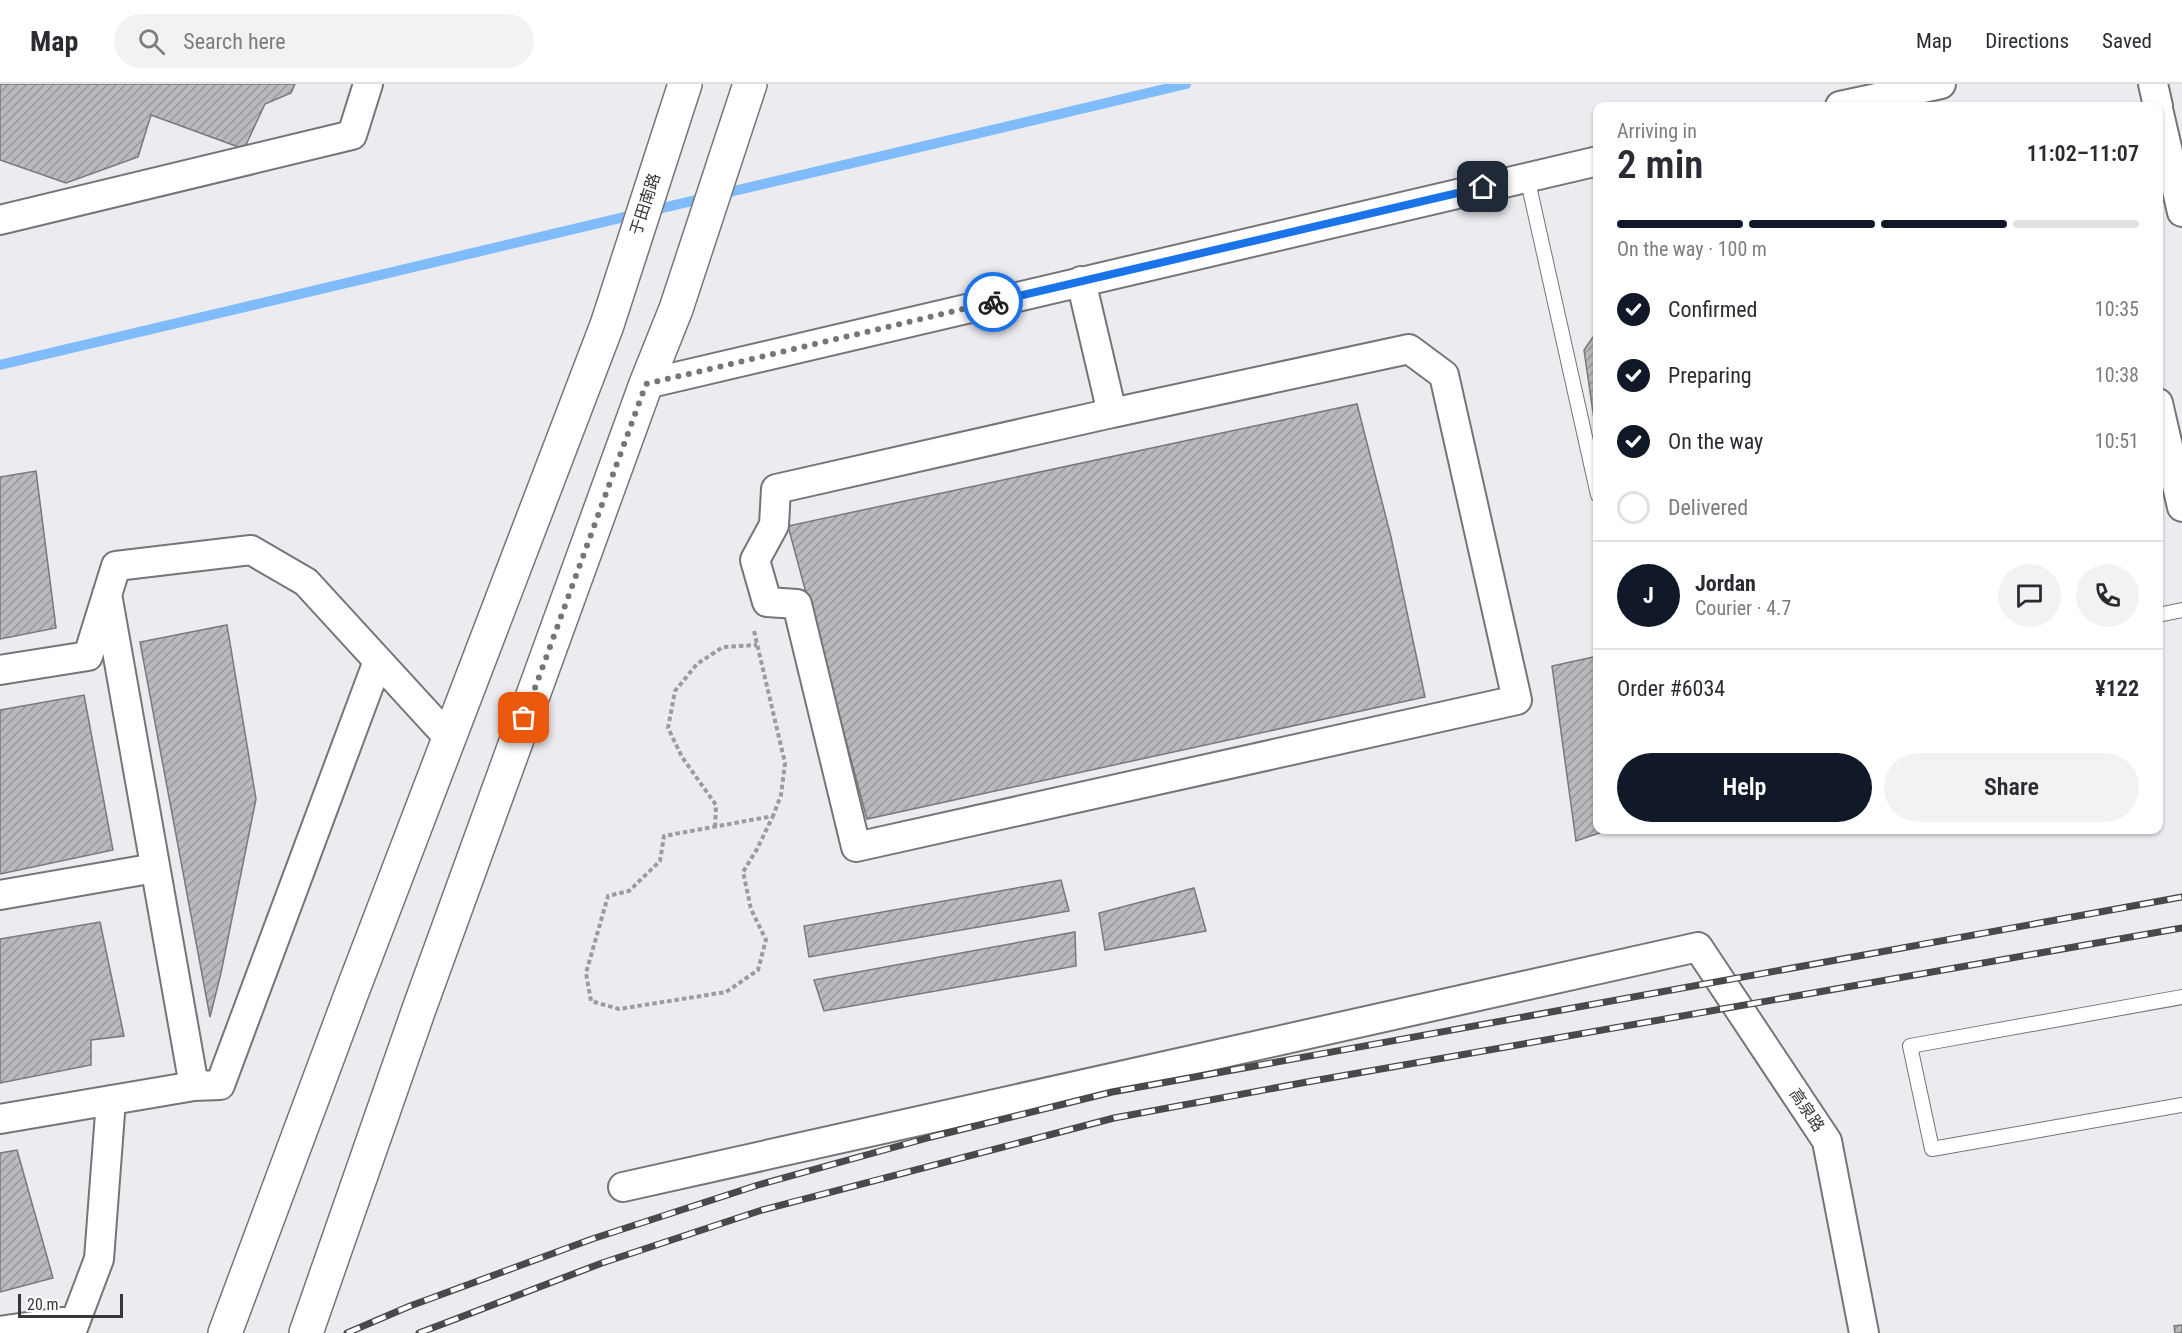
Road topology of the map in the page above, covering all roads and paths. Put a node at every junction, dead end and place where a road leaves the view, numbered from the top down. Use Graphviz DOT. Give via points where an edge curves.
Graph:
graph roads {
  1 [pos="368,84"];
  2 [pos="685,84"];
  3 [pos="1941,84"];
  4 [pos="2153,84"];
  5 [pos="746,96"];
  6 [pos="1858,102"];
  7 [pos="2157,102"];
  8 [pos="2163,130"];
  9 [pos="1593,162"];
  10 [pos="1527,177"];
  11 [pos="2182,212"];
  12 [pos="0,220"];
  13 [pos="1081,281"];
  14 [pos="646,384"];
  15 [pos="1112,413"];
  16 [pos="2163,425"];
  17 [pos="1593,473"];
  18 [pos="2182,507"];
  19 [pos="107,594"];
  20 [pos="767,602"];
  21 [pos="2182,609"];
  22 [pos="2163,614"];
  23 [pos="757,645"];
  24 [pos="378,661"];
  25 [pos="0,670"];
  26 [pos="449,738"];
  27 [pos="773,816"];
  28 [pos="715,827"];
  29 [pos="155,868"];
  30 [pos="0,896"];
  31 [pos="2182,997"];
  32 [pos="194,1086"];
  33 [pos="111,1100"];
  34 [pos="2182,1105"];
  35 [pos="0,1119"];
  36 [pos="623,1187"];
  37 [pos="74,1327"];
  38 [pos="0,1331"];
  39 [pos="225,1333"];
  40 [pos="306,1333"];
  41 [pos="1863,1333"];
  1 -- 12 [label="street" via="352,135"];
  2 -- 26 [label="street, 于田南路" via="607,325"];
  3 -- 6 [label="street"];
  4 -- 7 [label="street"];
  5 -- 14 [label="street"];
  8 -- 11 [label="street"];
  9 -- 10 [label="street"];
  10 -- 13 [label="street"];
  10 -- 17 [label="lane"];
  13 -- 14 [label="street"];
  13 -- 15 [label="street"];
  14 -- 40 [label="street"];
  15 -- 20 [label="street" via="776,489 774,525 755,560"];
  15 -- 20 [label="street" via="1409,349 1444,375 1517,700 856,847 796,604"];
  16 -- 18 [label="street"];
  19 -- 24 [label="street" via="116,566 251,550 306,582"];
  19 -- 25 [label="street" via="88,656"];
  19 -- 29 [label="street"];
  20 -- 23 [label="path" via="749,612"];
  21 -- 22 [label="lane"];
  23 -- 27 [label="path" via="785,764 781,795"];
  23 -- 28 [label="path" via="723,647 697,664 675,691 668,728 682,757 716,805"];
  24 -- 26 [label="street"];
  24 -- 32 [label="street" via="220,1085"];
  26 -- 39 [label="street, 于田南路"];
  27 -- 28 [label="path"];
  27 -- 28 [label="path" via="743,872 751,909 766,940 758,970 726,992 619,1009 591,1001 586,973 608,896 629,891 660,861 664,836"];
  29 -- 30 [label="street"];
  29 -- 32 [label="street"];
  31 -- 34 [label="lane" via="1910,1046 1932,1149"];
  32 -- 33 [label="street"];
  33 -- 35 [label="street"];
  33 -- 37 [label="street" via="99,1259"];
  36 -- 41 [label="street, 高泉路" via="1698,947 1827,1141"];
  37 -- 38 [label="street"];
}
